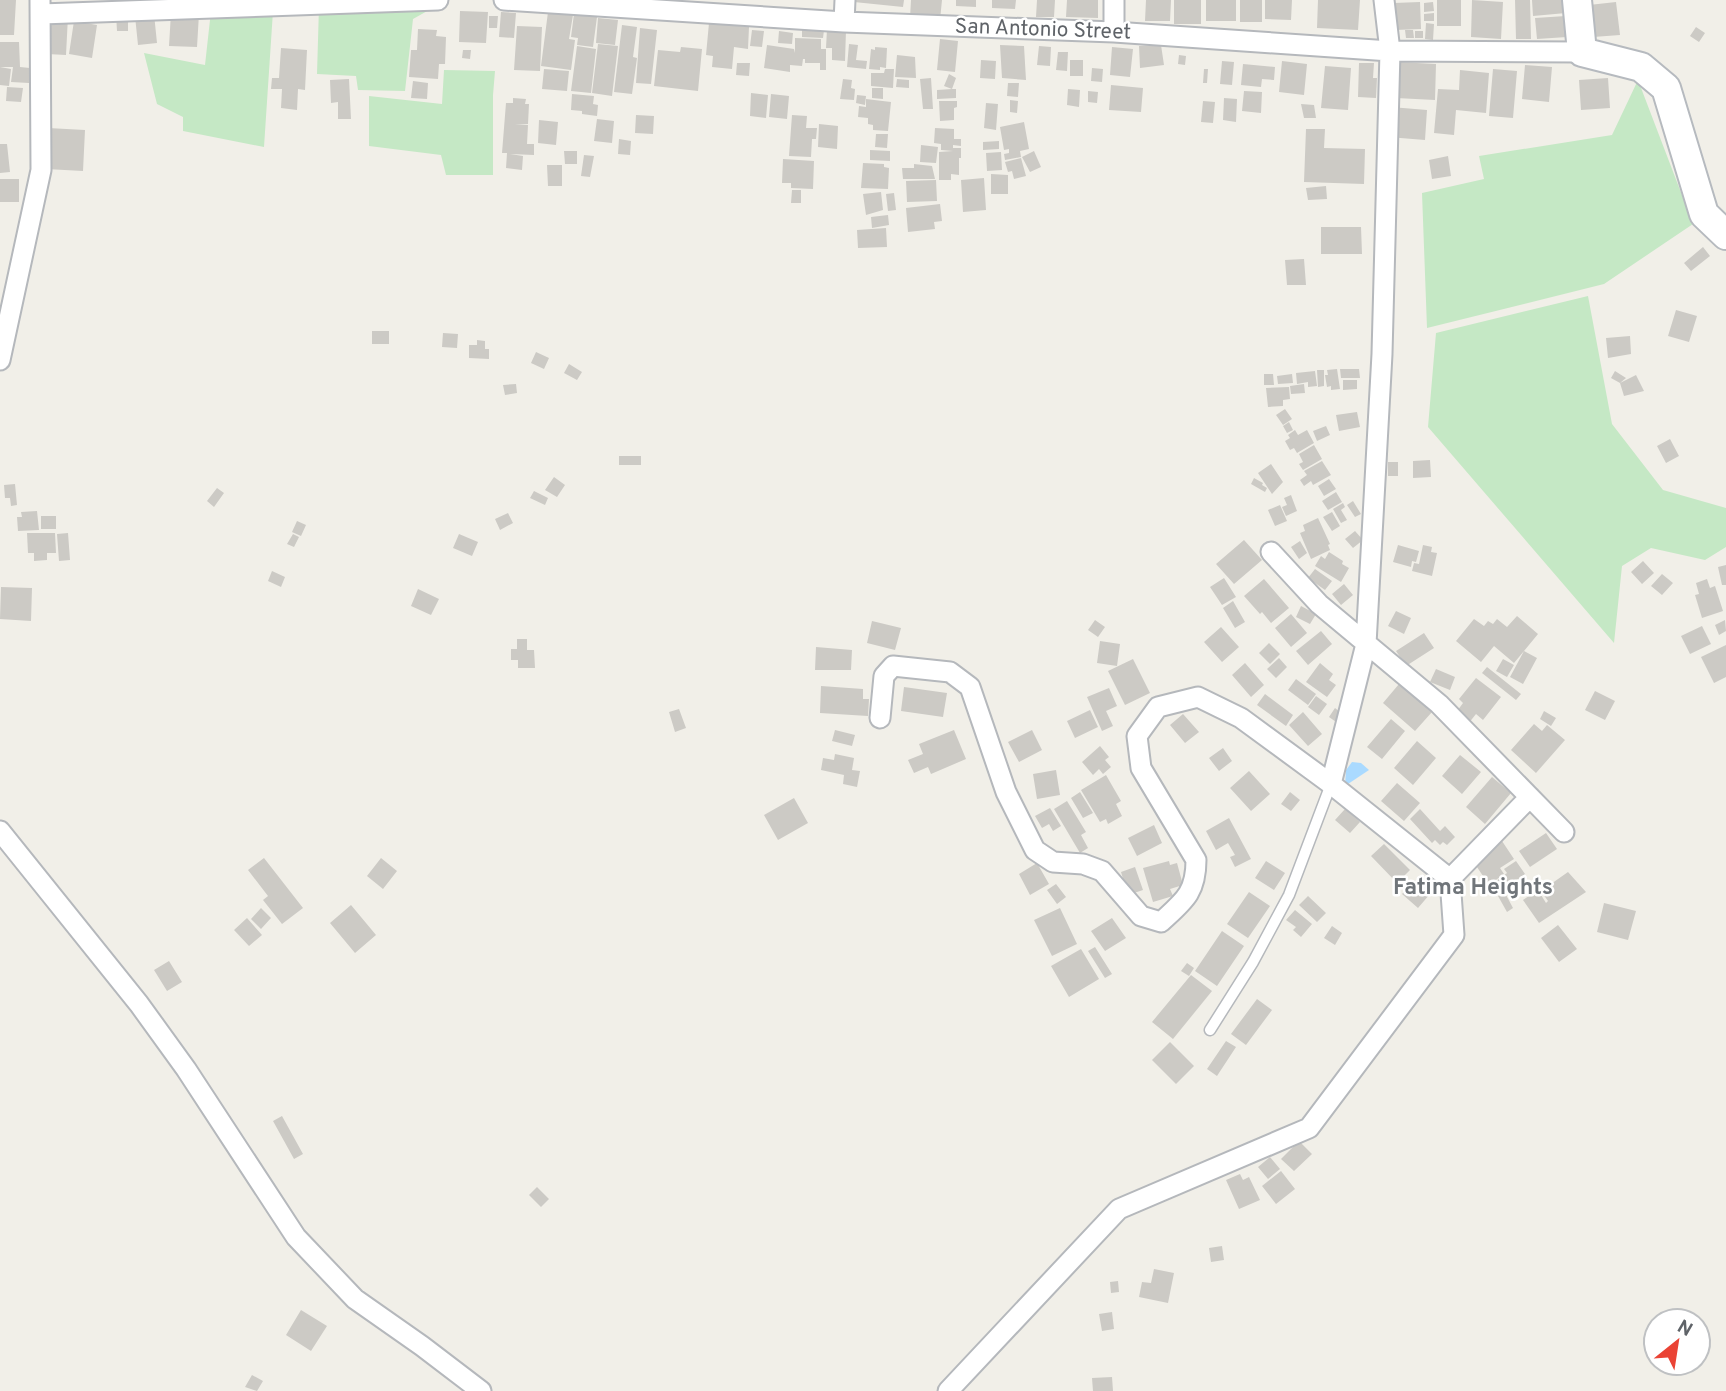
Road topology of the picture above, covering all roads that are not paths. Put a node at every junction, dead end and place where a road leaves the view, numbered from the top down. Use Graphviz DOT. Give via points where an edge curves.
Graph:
graph roads {
  1 [pos="438,0"];
  2 [pos="504,0"];
  3 [pos="845,0"];
  4 [pos="1114,0"];
  5 [pos="1384,0"];
  6 [pos="1577,0"];
  7 [pos="40,7"];
  8 [pos="845,22"];
  9 [pos="1114,32"];
  10 [pos="1390,51"];
  11 [pos="1582,52"];
  12 [pos="1726,235"];
  13 [pos="0,360"];
  14 [pos="1271,552"];
  15 [pos="1366,644"];
  16 [pos="880,718"];
  17 [pos="1331,784"];
  18 [pos="1530,797"];
  19 [pos="0,831"];
  20 [pos="1564,832"];
  21 [pos="1450,878"];
  22 [pos="1210,1030"];
  23 [pos="481,1391"];
  24 [pos="948,1391"];
  1 -- 7 [label="street"];
  2 -- 8 [label="street, San Antonio Street"];
  3 -- 8 [label="street"];
  4 -- 9 [label="street"];
  5 -- 10 [label="street"];
  6 -- 11 [label="street"];
  7 -- 13 [label="street" via="41,170"];
  8 -- 9 [label="street, San Antonio Street"];
  9 -- 10 [label="street, San Antonio Street"];
  10 -- 11 [label="street, San Antonio Street"];
  10 -- 15 [label="street" via="1382,354"];
  11 -- 12 [label="street" via="1641,67 1666,88 1704,214"];
  14 -- 15 [label="street" via="1319,604"];
  15 -- 17 [label="street"];
  15 -- 18 [label="street" via="1439,704"];
  16 -- 17 [label="street" via="884,676 893,666 950,672 970,687 1006,792 1035,850 1053,862 1102,871 1141,916 1161,922 1189,896 1196,860 1141,768 1138,736 1158,707 1198,697 1241,718"];
  17 -- 21 [label="street"];
  17 -- 22 [label="lane" via="1289,895"];
  18 -- 20 [label="street"];
  18 -- 21 [label="street"];
  19 -- 23 [label="street" via="139,1004 296,1237 355,1299"];
  21 -- 24 [label="street" via="1454,935 1309,1128 1119,1209"];
}
